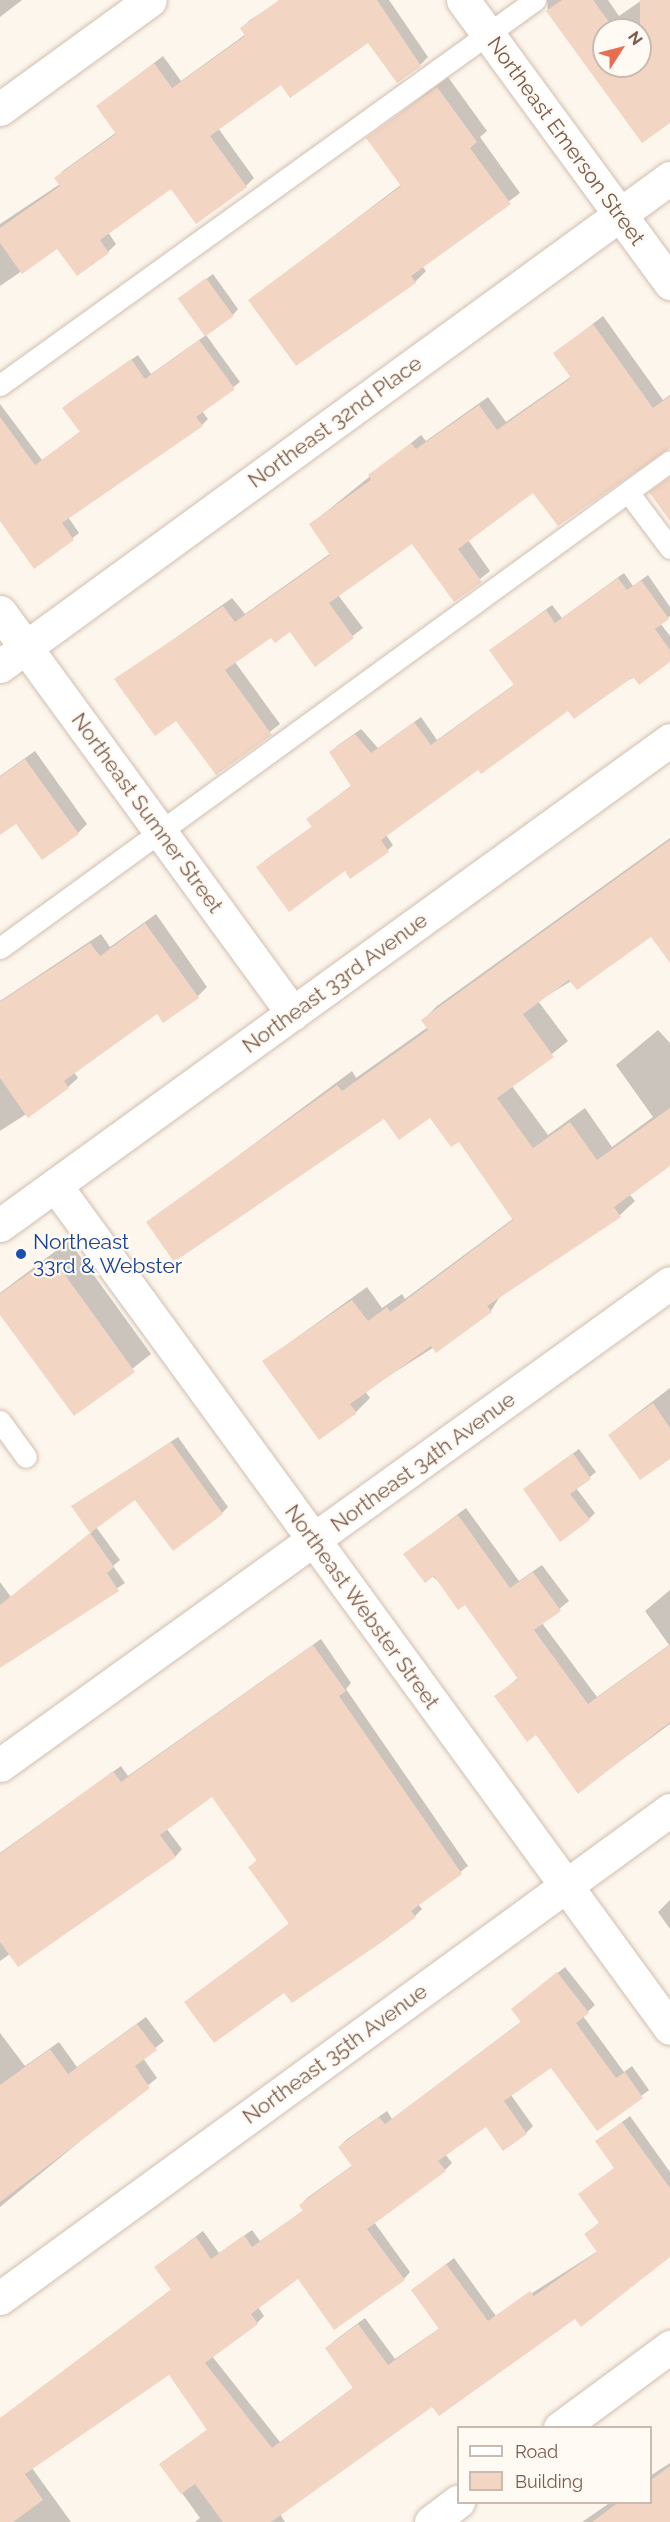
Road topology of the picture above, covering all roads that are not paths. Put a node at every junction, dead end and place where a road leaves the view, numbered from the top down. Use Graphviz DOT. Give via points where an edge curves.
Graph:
graph roads {
  1 [pos="150,0"];
  2 [pos="463,0"];
  3 [pos="534,0"];
  4 [pos="488,34"];
  5 [pos="0,109"];
  6 [pos="670,178"];
  7 [pos="621,215"];
  8 [pos="670,283"];
  9 [pos="0,385"];
  10 [pos="670,461"];
  11 [pos="628,492"];
  12 [pos="670,548"];
  13 [pos="0,612"];
  14 [pos="13,656"];
  15 [pos="670,740"];
  16 [pos="161,831"];
  17 [pos="0,948"];
  18 [pos="293,1014"];
  19 [pos="56,1185"];
  20 [pos="0,1225"];
  21 [pos="670,1283"];
  22 [pos="0,1421"];
  23 [pos="26,1457"];
  24 [pos="313,1542"];
  25 [pos="0,1765"];
  26 [pos="670,1810"];
  27 [pos="566,1886"];
  28 [pos="670,2028"];
  29 [pos="0,2298"];
  30 [pos="670,2347"];
  31 [pos="561,2426"];
  32 [pos="457,2503"];
  33 [pos="431,2522"];
  1 -- 5 [label="street"];
  2 -- 4 [label="street, Northeast Emerson Street"];
  3 -- 4 [label="lane"];
  4 -- 7 [label="street, Northeast Emerson Street"];
  4 -- 9 [label="lane"];
  6 -- 7 [label="street, Northeast 32nd Place"];
  7 -- 8 [label="street, Northeast Emerson Street"];
  7 -- 14 [label="street, Northeast 32nd Place"];
  10 -- 11 [label="lane"];
  11 -- 12 [label="lane"];
  11 -- 16 [label="lane"];
  13 -- 14 [label="street, Northeast Sumner Street"];
  14 -- 16 [label="street, Northeast Sumner Street"];
  15 -- 18 [label="street, Northeast 33rd Avenue"];
  16 -- 17 [label="lane"];
  16 -- 18 [label="street, Northeast Sumner Street"];
  18 -- 19 [label="street, Northeast 33rd Avenue"];
  19 -- 20 [label="street, Northeast 33rd Avenue"];
  19 -- 24 [label="street, Northeast Webster Street"];
  21 -- 24 [label="street, Northeast 34th Avenue"];
  22 -- 23 [label="lane"];
  24 -- 25 [label="street, Northeast 34th Avenue"];
  24 -- 27 [label="street, Northeast Webster Street"];
  26 -- 27 [label="street, Northeast 35th Avenue"];
  27 -- 28 [label="street, Northeast Webster Street"];
  27 -- 29 [label="street, Northeast 35th Avenue"];
  30 -- 31 [label="street"];
  32 -- 33 [label="street"];
}
